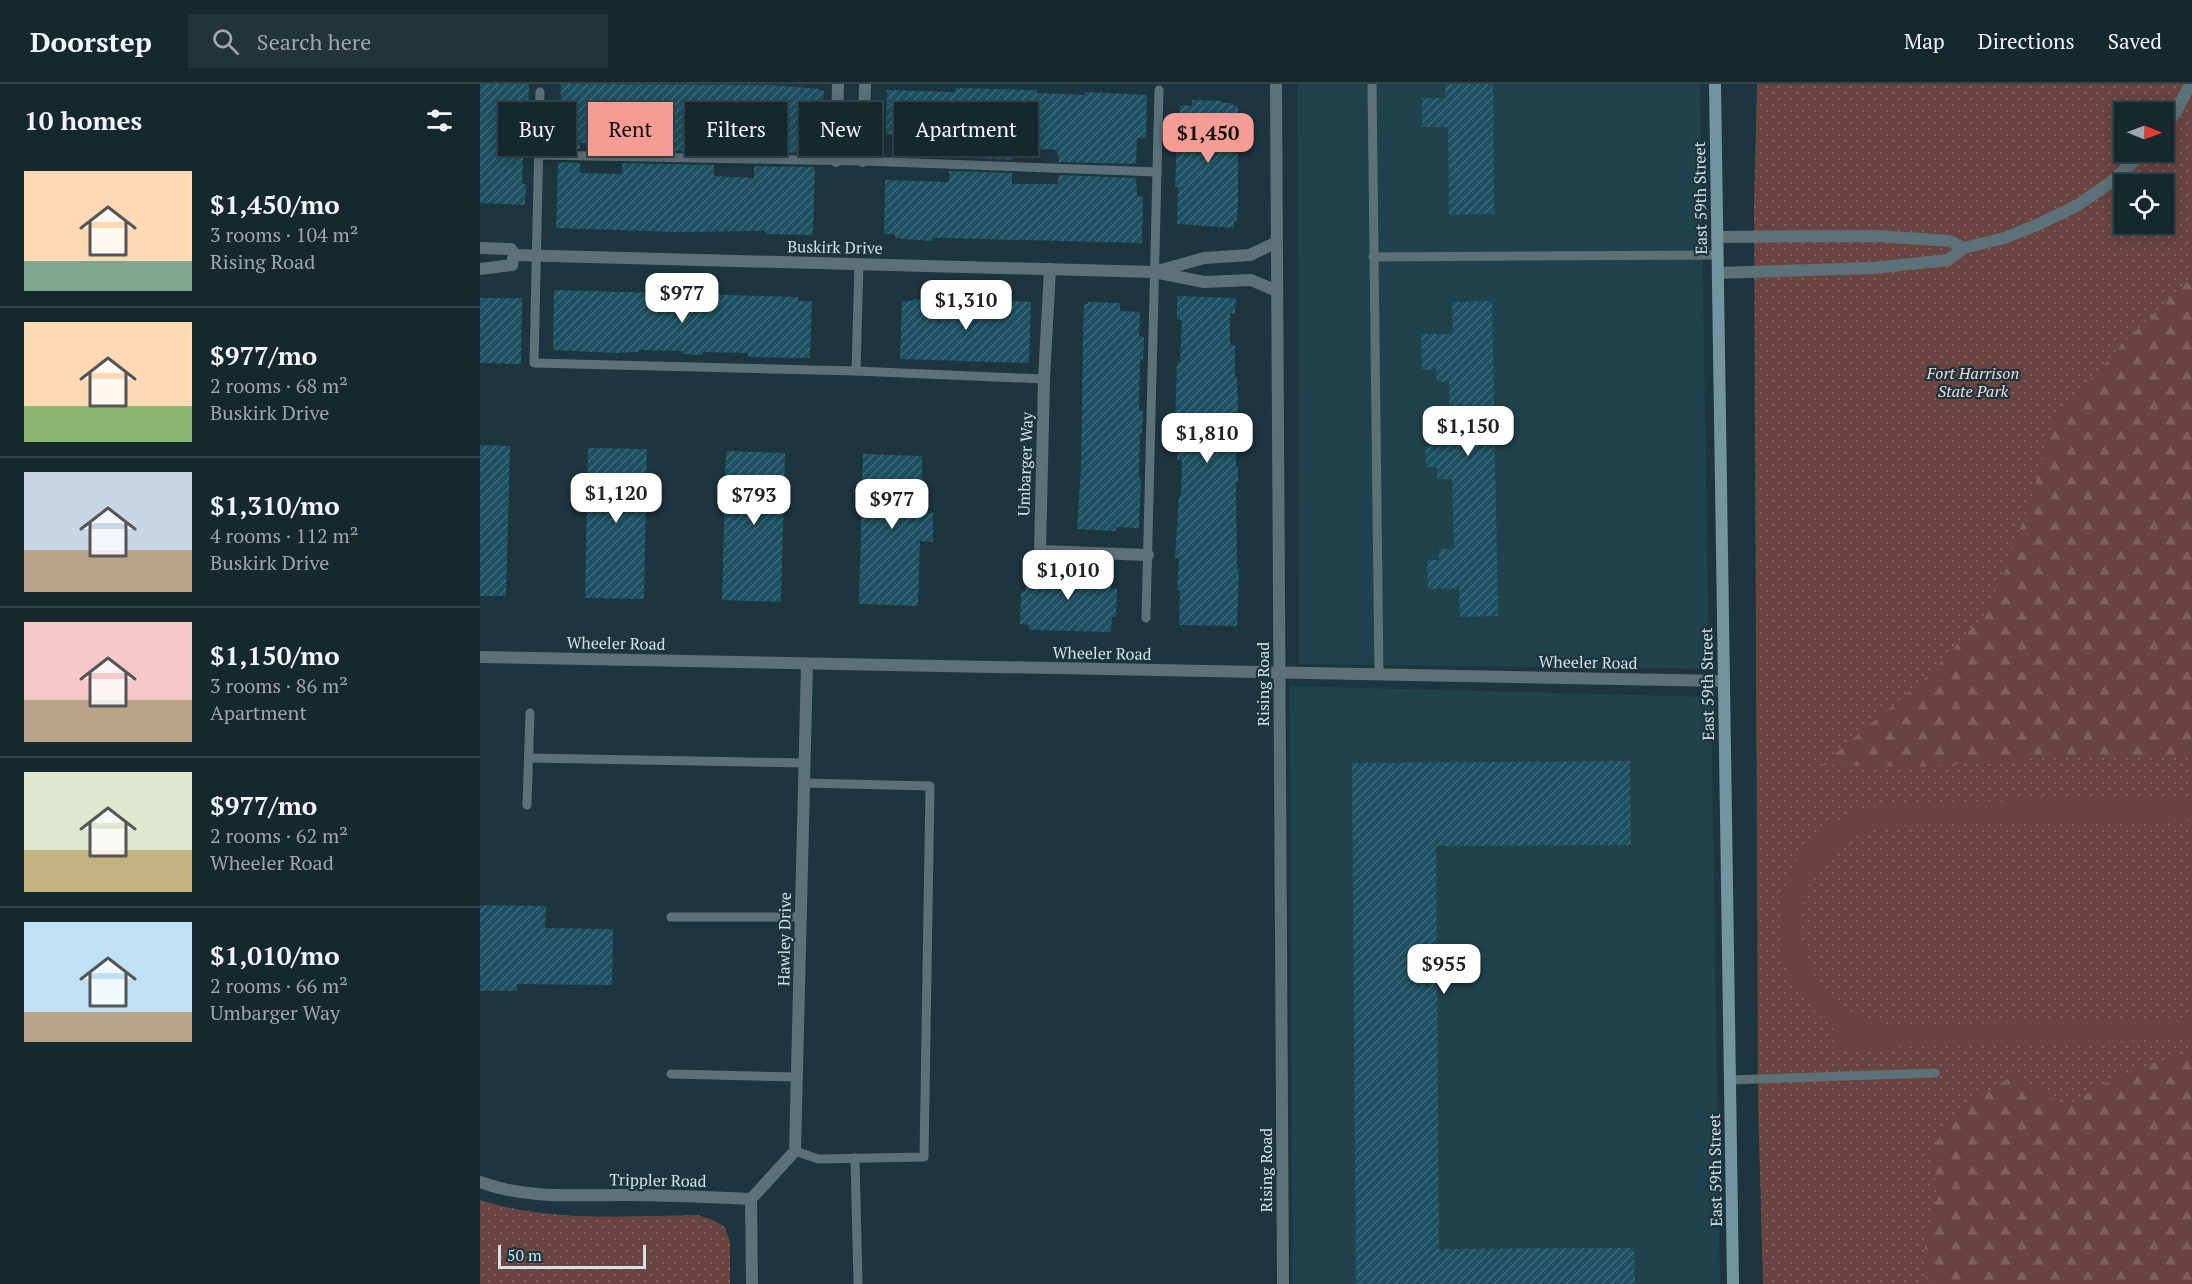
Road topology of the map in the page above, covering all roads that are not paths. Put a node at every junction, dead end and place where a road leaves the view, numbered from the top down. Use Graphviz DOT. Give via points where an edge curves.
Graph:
graph roads {
  1 [pos="838,84"];
  2 [pos="865,84"];
  3 [pos="1276,84"];
  4 [pos="1371,84"];
  5 [pos="1714,84"];
  6 [pos="2190,84"];
  7 [pos="1160,90"];
  8 [pos="540,92"];
  9 [pos="540,102"];
  10 [pos="2174,114"];
  11 [pos="537,156"];
  12 [pos="576,156"];
  13 [pos="836,161"];
  14 [pos="863,161"];
  15 [pos="2134,162"];
  16 [pos="1157,172"];
  17 [pos="1717,237"];
  18 [pos="1277,242"];
  19 [pos="480,248"];
  20 [pos="1964,248"];
  21 [pos="514,255"];
  22 [pos="1717,255"];
  23 [pos="535,256"];
  24 [pos="1373,257"];
  25 [pos="859,264"];
  26 [pos="480,268"];
  27 [pos="1050,269"];
  28 [pos="1154,272"];
  29 [pos="1718,273"];
  30 [pos="1277,291"];
  31 [pos="856,371"];
  32 [pos="1044,379"];
  33 [pos="1148,555"];
  34 [pos="1146,618"];
  35 [pos="480,657"];
  36 [pos="807,664"];
  37 [pos="1280,673"];
  38 [pos="1379,675"];
  39 [pos="1724,681"];
  40 [pos="530,712"];
  41 [pos="529,758"];
  42 [pos="805,763"];
  43 [pos="804,783"];
  44 [pos="527,805"];
  45 [pos="671,917"];
  46 [pos="801,917"];
  47 [pos="1935,1073"];
  48 [pos="671,1074"];
  49 [pos="796,1077"];
  50 [pos="1730,1080"];
  51 [pos="795,1151"];
  52 [pos="855,1158"];
  53 [pos="480,1182"];
  54 [pos="751,1199"];
  55 [pos="752,1284"];
  56 [pos="858,1284"];
  57 [pos="1283,1284"];
  58 [pos="1733,1284"];
  1 -- 13 [label="street"];
  2 -- 14 [label="street"];
  3 -- 18 [label="street, Rising Road"];
  4 -- 24 [label="lane"];
  5 -- 17 [label="street, East 59th Street"];
  6 -- 10 [label="street"];
  7 -- 16 [label="lane"];
  8 -- 9 [label="lane"];
  11 -- 23 [label="lane"];
  12 -- 13 [label="lane"];
  13 -- 14 [label="lane"];
  14 -- 16 [label="lane"];
  15 -- 20 [label="street" via="2111,182 2056,216 2004,238"];
  16 -- 28 [label="lane"];
  17 -- 20 [label="street" via="1876,236 1950,242"];
  17 -- 22 [label="street, East 59th Street"];
  18 -- 28 [label="street, Buskirk Drive" via="1250,255 1204,258"];
  18 -- 30 [label="street, Rising Road"];
  19 -- 21 [label="street, Buskirk Drive" via="511,249"];
  20 -- 29 [label="street" via="1948,260 1873,268"];
  21 -- 23 [label="street, Buskirk Drive"];
  21 -- 26 [label="street" via="512,265"];
  22 -- 24 [label="lane"];
  22 -- 29 [label="street, East 59th Street"];
  23 -- 25 [label="street, Buskirk Drive"];
  23 -- 31 [label="lane" via="534,363"];
  24 -- 38 [label="lane"];
  25 -- 27 [label="street, Buskirk Drive"];
  25 -- 31 [label="lane"];
  27 -- 28 [label="street, Buskirk Drive"];
  27 -- 32 [label="street, Umbarger Way"];
  28 -- 30 [label="street, Buskirk Drive" via="1204,282 1251,280"];
  28 -- 33 [label="lane"];
  29 -- 39 [label="street, East 59th Street"];
  30 -- 37 [label="street, Rising Road"];
  31 -- 32 [label="lane"];
  32 -- 33 [label="street, Umbarger Way" via="1040,551"];
  33 -- 34 [label="lane"];
  35 -- 36 [label="street, Wheeler Road"];
  36 -- 37 [label="street, Wheeler Road"];
  36 -- 42 [label="street, Hawley Drive"];
  37 -- 38 [label="street, Wheeler Road"];
  37 -- 57 [label="street, Rising Road"];
  38 -- 39 [label="street, Wheeler Road"];
  39 -- 50 [label="street, East 59th Street"];
  40 -- 41 [label="lane"];
  41 -- 42 [label="lane"];
  41 -- 44 [label="lane"];
  42 -- 43 [label="street, Hawley Drive"];
  43 -- 46 [label="street, Hawley Drive"];
  43 -- 52 [label="lane" via="930,786 924,1157"];
  45 -- 46 [label="lane"];
  46 -- 49 [label="street, Hawley Drive"];
  47 -- 50 [label="lane"];
  48 -- 49 [label="lane"];
  49 -- 51 [label="street, Hawley Drive"];
  50 -- 58 [label="street, East 59th Street"];
  51 -- 52 [label="lane" via="818,1158"];
  51 -- 54 [label="street"];
  52 -- 56 [label="lane"];
  53 -- 54 [label="street, Trippler Road" via="538,1195"];
  54 -- 55 [label="street"];
}
